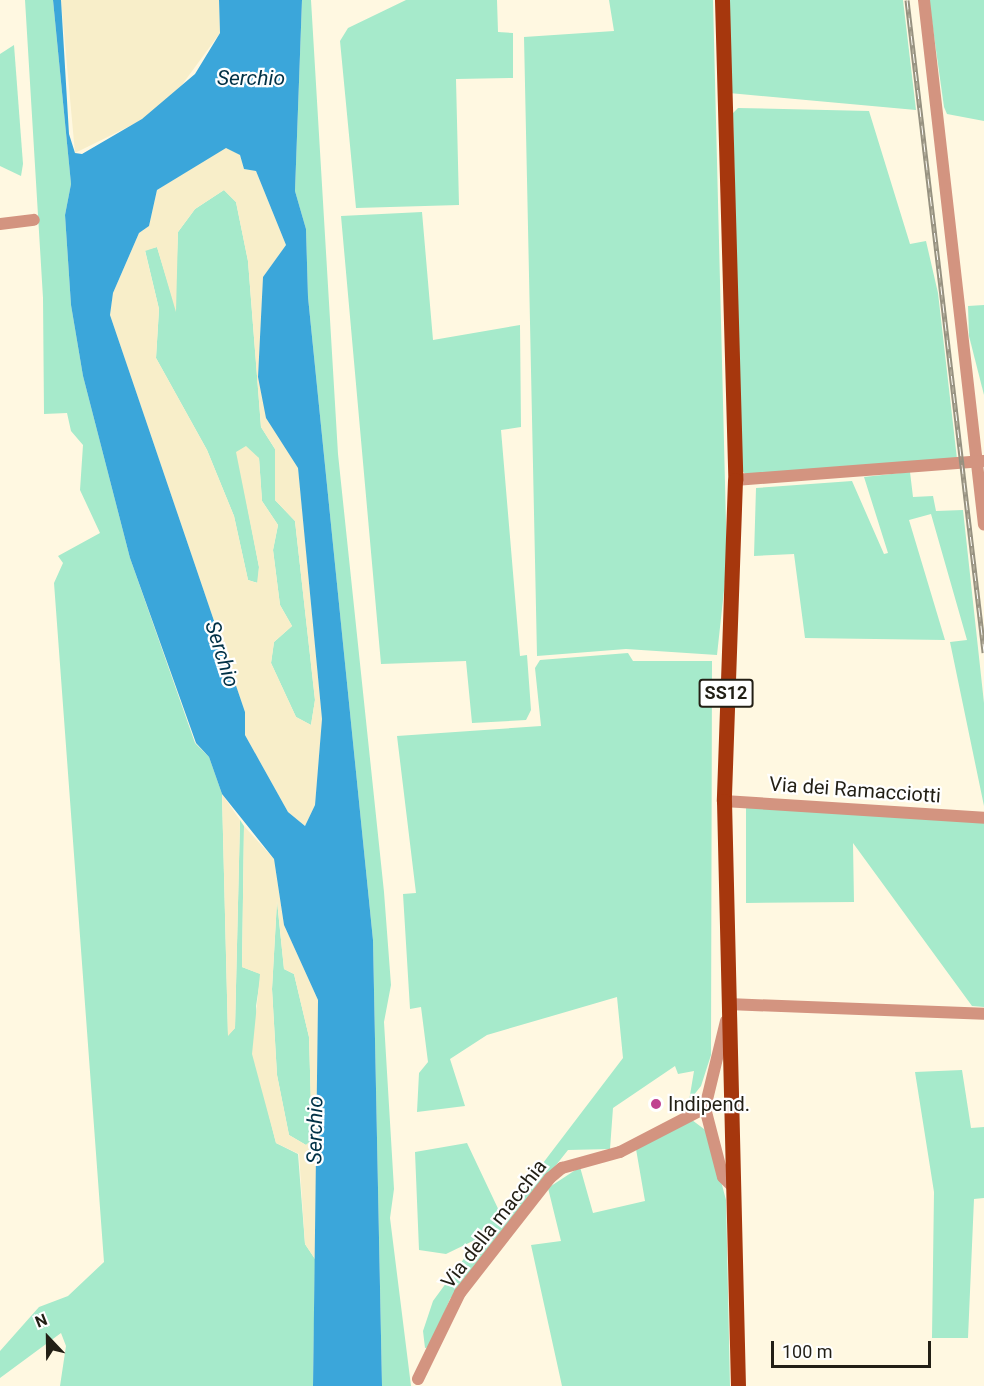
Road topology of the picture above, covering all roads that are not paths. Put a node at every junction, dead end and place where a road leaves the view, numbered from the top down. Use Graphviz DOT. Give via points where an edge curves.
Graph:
graph roads {
  1 [pos="722,0"];
  2 [pos="924,0"];
  3 [pos="34,220"];
  4 [pos="0,224"];
  5 [pos="980,461"];
  6 [pos="735,480"];
  7 [pos="984,525"];
  8 [pos="724,801"];
  9 [pos="984,818"];
  10 [pos="728,1009"];
  11 [pos="984,1014"];
  12 [pos="705,1108"];
  13 [pos="734,1188"];
  14 [pos="418,1379"];
  15 [pos="738,1386"];
  1 -- 6 [label="main road, SS12"];
  2 -- 5 [label="street"];
  3 -- 4 [label="street"];
  5 -- 6 [label="street"];
  5 -- 7 [label="street"];
  6 -- 8 [label="main road, SS12"];
  8 -- 9 [label="street, Via dei Ramacciotti"];
  8 -- 10 [label="main road, SS12"];
  10 -- 11 [label="street"];
  10 -- 12 [label="street"];
  10 -- 13 [label="main road, SS12"];
  12 -- 13 [label="street" via="723,1177"];
  12 -- 14 [label="street, Via della macchia" via="620,1152 562,1168 550,1178 460,1293"];
  13 -- 15 [label="main road, SS12"];
}
